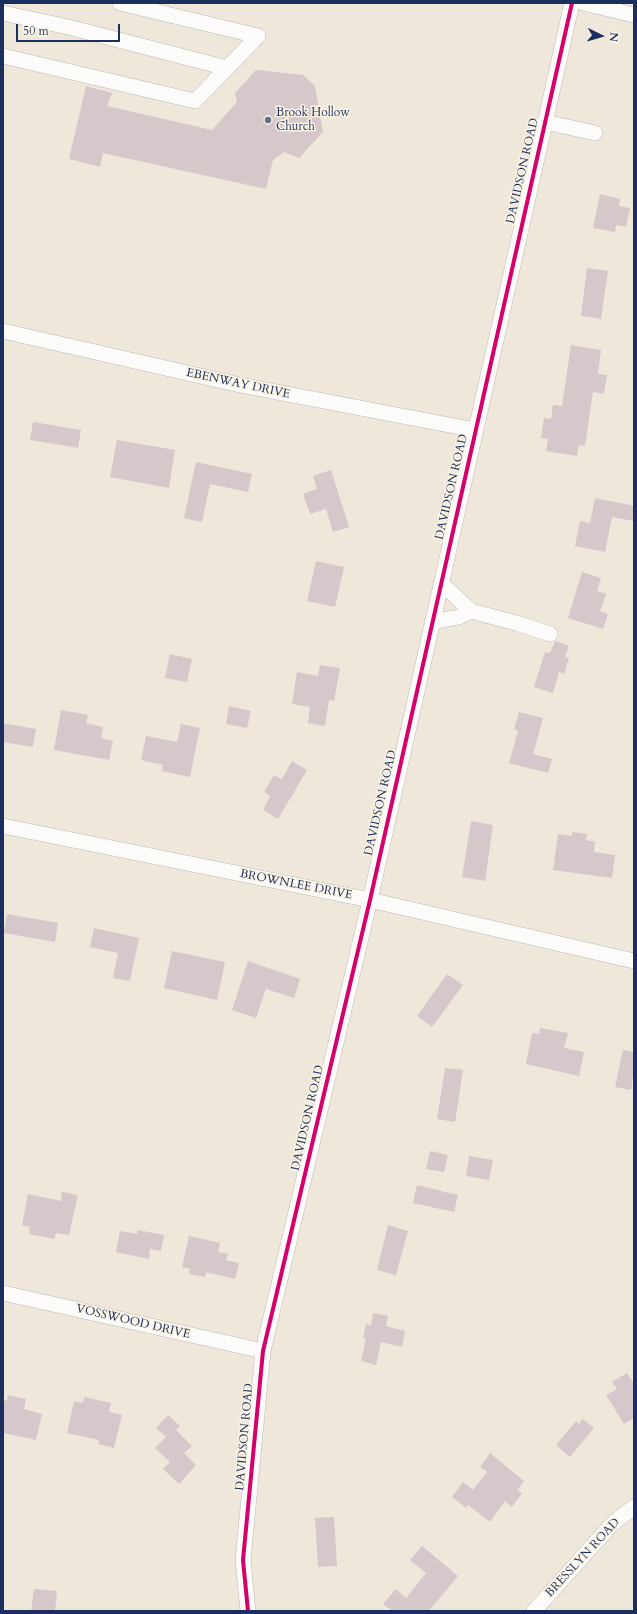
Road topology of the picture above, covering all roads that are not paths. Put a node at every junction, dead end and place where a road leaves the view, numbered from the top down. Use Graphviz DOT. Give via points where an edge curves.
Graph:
graph roads {
  1 [pos="572,3"];
  2 [pos="584,3"];
  3 [pos="125,4"];
  4 [pos="3,13"];
  5 [pos="634,15"];
  6 [pos="3,56"];
  7 [pos="227,68"];
  8 [pos="545,122"];
  9 [pos="595,133"];
  10 [pos="3,331"];
  11 [pos="475,430"];
  12 [pos="440,584"];
  13 [pos="471,611"];
  14 [pos="432,622"];
  15 [pos="550,634"];
  16 [pos="3,826"];
  17 [pos="370,900"];
  18 [pos="634,961"];
  19 [pos="3,1292"];
  20 [pos="263,1351"];
  21 [pos="634,1508"];
  22 [pos="248,1611"];
  23 [pos="534,1611"];
  1 -- 8 [label="street, DAVIDSON ROAD"];
  2 -- 5 [label="street"];
  3 -- 7 [label="street" via="258,36"];
  4 -- 7 [label="street"];
  6 -- 7 [label="street" via="195,101"];
  8 -- 9 [label="street"];
  8 -- 11 [label="street, DAVIDSON ROAD"];
  10 -- 11 [label="street, EBENWAY DRIVE" via="240,385"];
  11 -- 12 [label="street, DAVIDSON ROAD"];
  12 -- 13 [label="street"];
  12 -- 14 [label="street, DAVIDSON ROAD"];
  13 -- 14 [label="street" via="458,617"];
  13 -- 15 [label="street"];
  14 -- 17 [label="street, DAVIDSON ROAD"];
  16 -- 17 [label="street, BROWNLEE DRIVE"];
  17 -- 18 [label="street, BROWNLEE DRIVE"];
  17 -- 20 [label="street, DAVIDSON ROAD"];
  19 -- 20 [label="street, VOSSWOOD DRIVE"];
  20 -- 22 [label="street, DAVIDSON ROAD" via="243,1560"];
  21 -- 23 [label="street, BRESSLYN ROAD" via="613,1523"];
}
